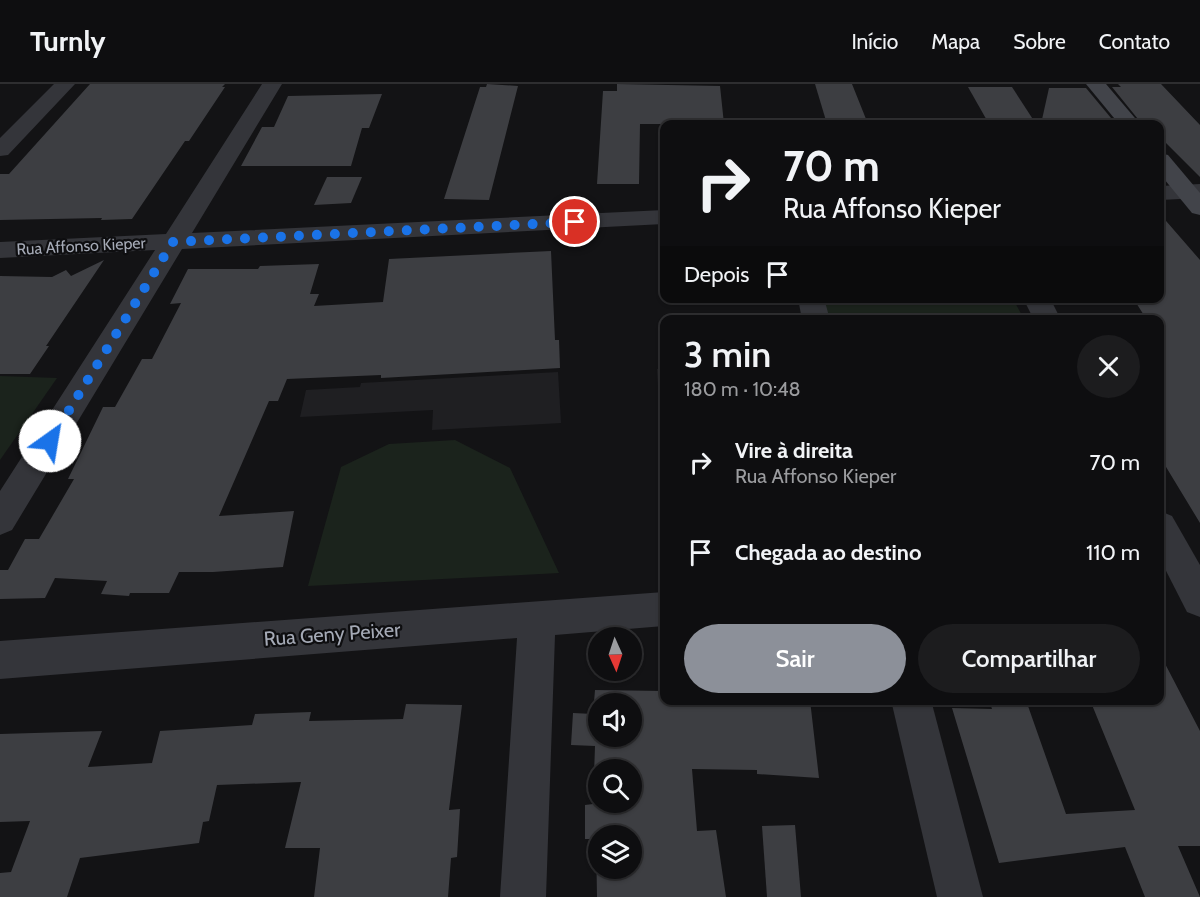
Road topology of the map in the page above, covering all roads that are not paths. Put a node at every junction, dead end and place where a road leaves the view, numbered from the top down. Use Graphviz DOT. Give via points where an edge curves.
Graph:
graph roads {
  1 [pos="65,84"];
  2 [pos="272,84"];
  3 [pos="1096,84"];
  4 [pos="1127,120"];
  5 [pos="0,150"];
  6 [pos="1164,164"];
  7 [pos="1164,194"];
  8 [pos="1196,197"];
  9 [pos="660,218"];
  10 [pos="173,242"];
  11 [pos="0,250"];
  12 [pos="0,520"];
  13 [pos="1164,534"];
  14 [pos="1186,578"];
  15 [pos="660,609"];
  16 [pos="537,619"];
  17 [pos="0,660"];
  18 [pos="912,705"];
  19 [pos="523,897"];
  20 [pos="960,897"];
  1 -- 5 [label="street"];
  2 -- 10 [label="street"];
  3 -- 4 [label="street"];
  6 -- 8 [label="street"];
  7 -- 8 [label="street"];
  9 -- 10 [label="street, Rua Affonso Kieper"];
  10 -- 11 [label="street, Rua Affonso Kieper"];
  10 -- 12 [label="street"];
  13 -- 14 [label="street"];
  15 -- 16 [label="street, Rua Geny Peixer"];
  16 -- 17 [label="street, Rua Geny Peixer"];
  16 -- 19 [label="street"];
  18 -- 20 [label="street"];
}
